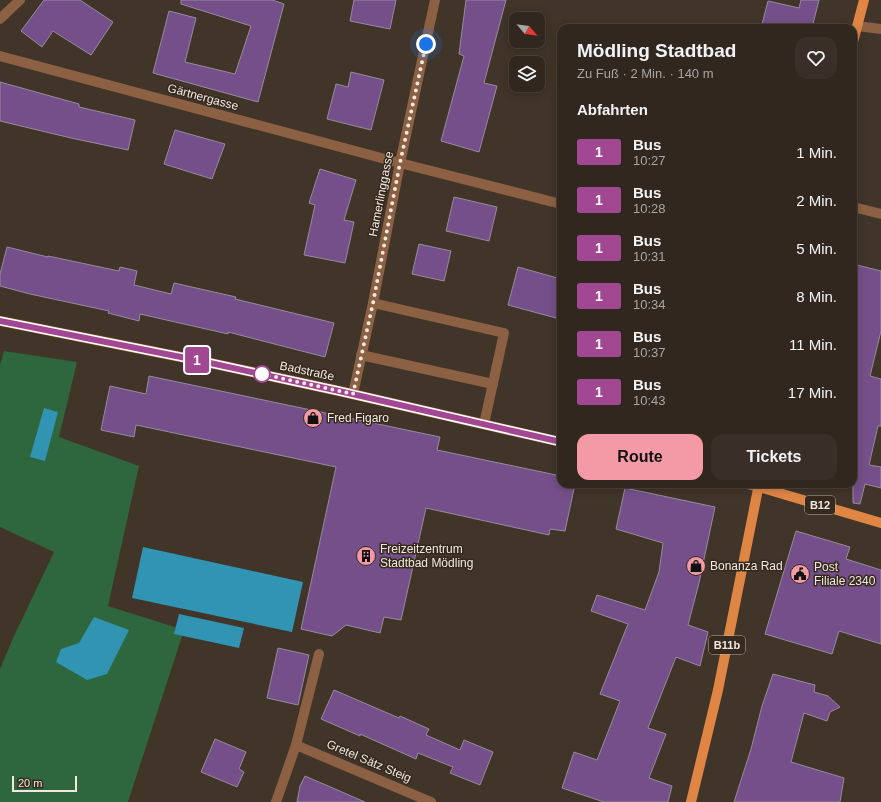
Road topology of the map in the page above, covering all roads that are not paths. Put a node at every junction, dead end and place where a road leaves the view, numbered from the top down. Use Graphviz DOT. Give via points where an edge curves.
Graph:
graph roads {
  1 [pos="20,0"];
  2 [pos="435,0"];
  3 [pos="864,0"];
  4 [pos="0,19"];
  5 [pos="857,26"];
  6 [pos="881,29"];
  7 [pos="0,56"];
  8 [pos="400,163"];
  9 [pos="557,203"];
  10 [pos="857,208"];
  11 [pos="881,214"];
  12 [pos="373,303"];
  13 [pos="0,321"];
  14 [pos="361,355"];
  15 [pos="493,384"];
  16 [pos="353,394"];
  17 [pos="484,424"];
  18 [pos="557,441"];
  19 [pos="758,488"];
  20 [pos="769,488"];
  21 [pos="881,523"];
  22 [pos="319,654"];
  23 [pos="296,745"];
  24 [pos="276,802"];
  25 [pos="431,802"];
  26 [pos="691,802"];
  1 -- 4 [label="street"];
  2 -- 8 [label="street, Hamerlinggasse"];
  3 -- 5 [label="main road"];
  5 -- 6 [label="street"];
  7 -- 8 [label="street, Gärtnergasse"];
  8 -- 9 [label="street, Gärtnergasse"];
  8 -- 12 [label="street, Hamerlinggasse"];
  10 -- 11 [label="street"];
  12 -- 14 [label="street, Hamerlinggasse"];
  12 -- 15 [label="street" via="504,333"];
  13 -- 16 [label="street, Badstraße"];
  14 -- 15 [label="street"];
  14 -- 16 [label="street, Hamerlinggasse"];
  15 -- 17 [label="street"];
  16 -- 17 [label="street, Badstraße"];
  17 -- 18 [label="street, Badstraße"];
  19 -- 26 [label="main road, B11b" via="718,690"];
  20 -- 21 [label="main road, B12"];
  22 -- 23 [label="street"];
  23 -- 24 [label="street"];
  23 -- 25 [label="street, Gretel Sätz Steig"];
}
